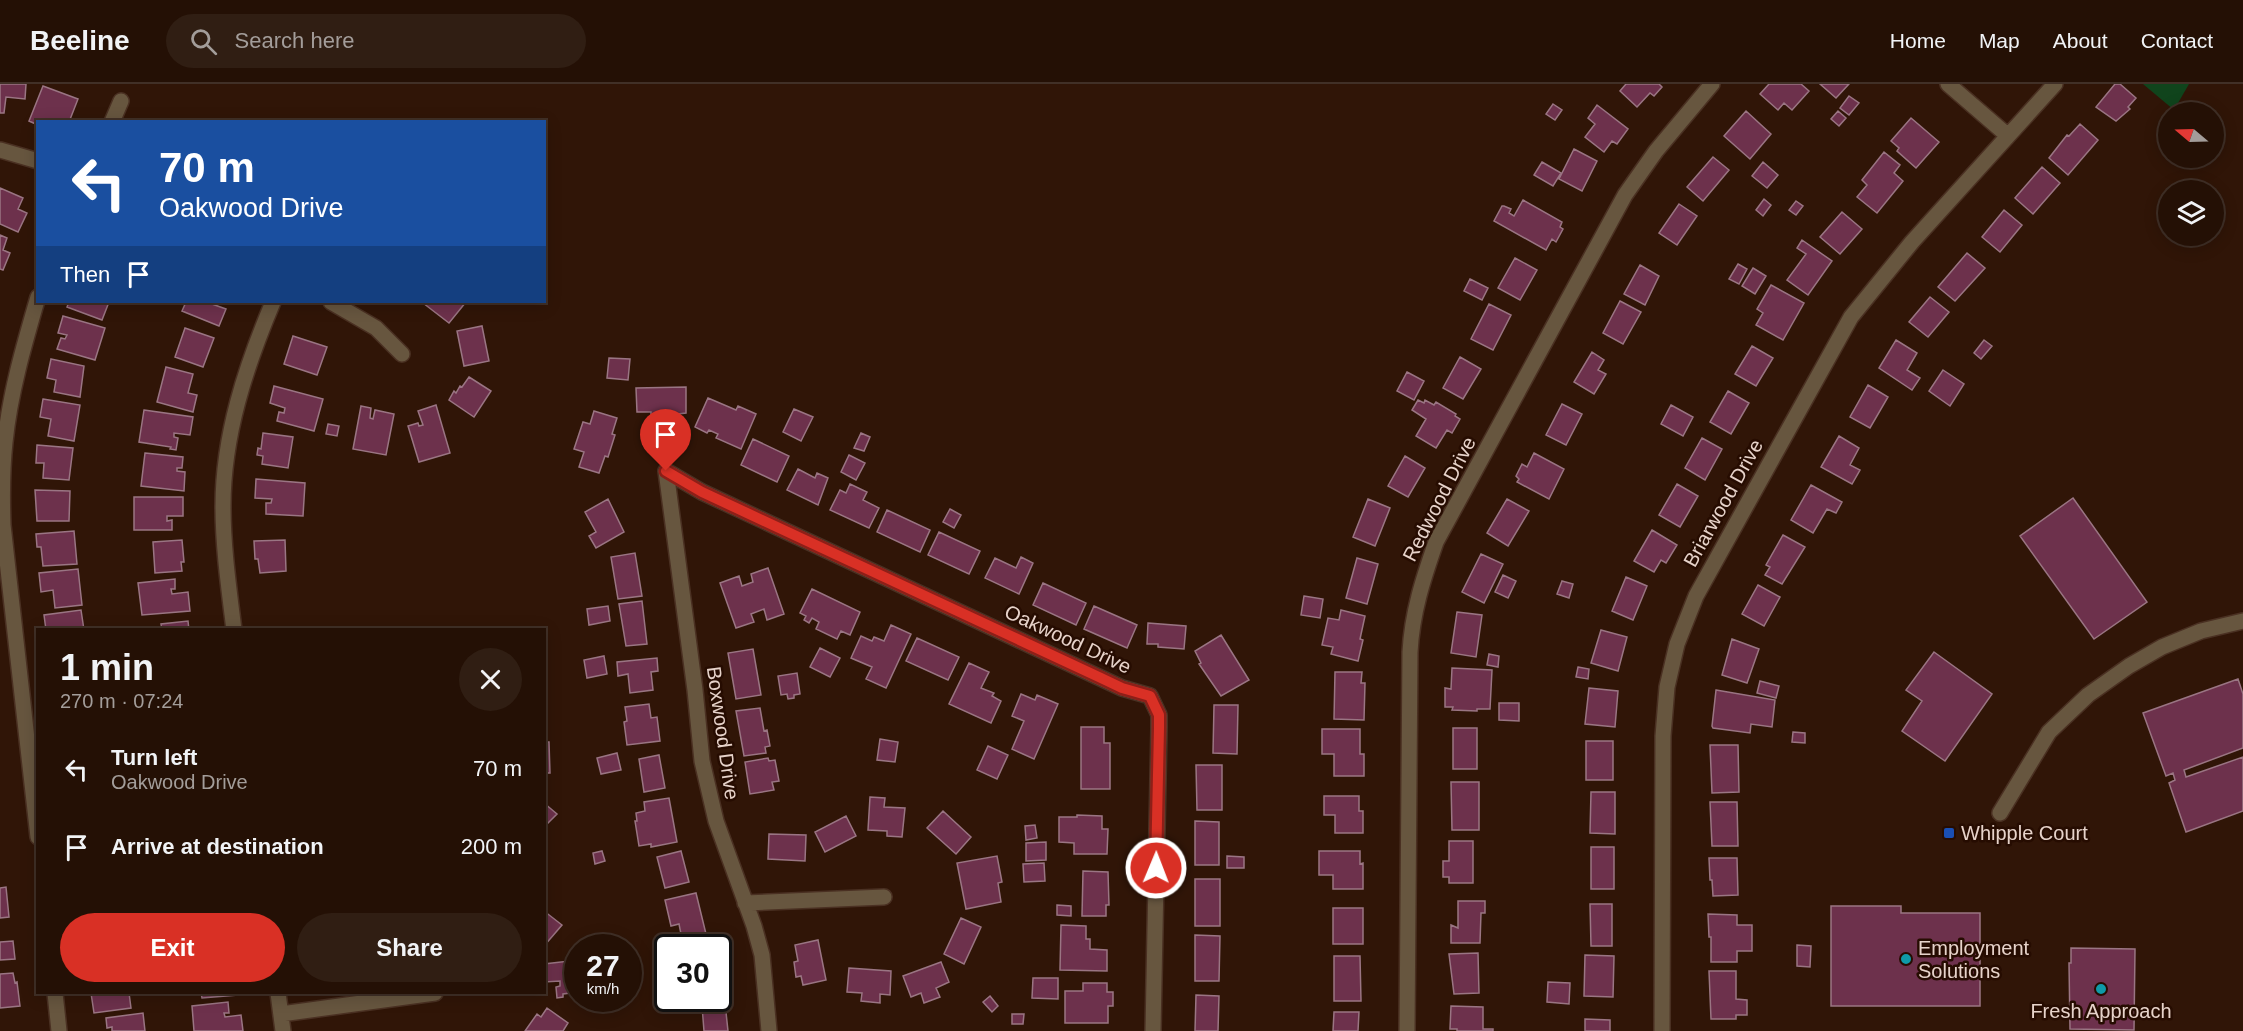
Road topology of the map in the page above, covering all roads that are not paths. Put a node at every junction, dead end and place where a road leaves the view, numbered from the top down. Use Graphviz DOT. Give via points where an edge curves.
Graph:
graph roads {
  1 [pos="1712,84"];
  2 [pos="1948,84"];
  3 [pos="2055,84"];
  4 [pos="121,101"];
  5 [pos="113,120"];
  6 [pos="2007,135"];
  7 [pos="0,150"];
  8 [pos="36,160"];
  9 [pos="36,303"];
  10 [pos="273,303"];
  11 [pos="333,303"];
  12 [pos="402,354"];
  13 [pos="666,471"];
  14 [pos="5,600"];
  15 [pos="2243,621"];
  16 [pos="234,628"];
  17 [pos="2001,813"];
  18 [pos="36,823"];
  19 [pos="884,897"];
  20 [pos="745,903"];
  21 [pos="55,994"];
  22 [pos="278,994"];
  23 [pos="428,994"];
  24 [pos="281,1014"];
  25 [pos="59,1031"];
  26 [pos="283,1031"];
  27 [pos="769,1031"];
  28 [pos="1153,1031"];
  29 [pos="1407,1031"];
  30 [pos="1662,1031"];
  1 -- 29 [label="street, Redwood Drive" via="1625,195 1436,542 1422,581 1411,626 1410,652"];
  2 -- 6 [label="street"];
  3 -- 6 [label="street, Briarwood Drive"];
  4 -- 5 [label="street"];
  6 -- 30 [label="street, Briarwood Drive" via="1851,317 1696,596 1677,644 1667,687 1663,736"];
  7 -- 8 [label="street"];
  9 -- 14 [label="street" via="18,368 5,440"];
  10 -- 16 [label="street" via="244,378 225,473 226,562"];
  11 -- 12 [label="street" via="376,328"];
  13 -- 20 [label="street, Boxwood Drive" via="702,761 716,821"];
  13 -- 28 [label="street, Oakwood Drive" via="702,492 1122,688 1150,696 1159,715"];
  14 -- 18 [label="street"];
  15 -- 17 [label="street" via="2201,631 2162,647 2088,695 2049,732"];
  19 -- 20 [label="street"];
  20 -- 27 [label="street, Boxwood Drive" via="762,954"];
  21 -- 25 [label="street"];
  22 -- 24 [label="street"];
  23 -- 24 [label="street"];
  24 -- 26 [label="street"];
}
